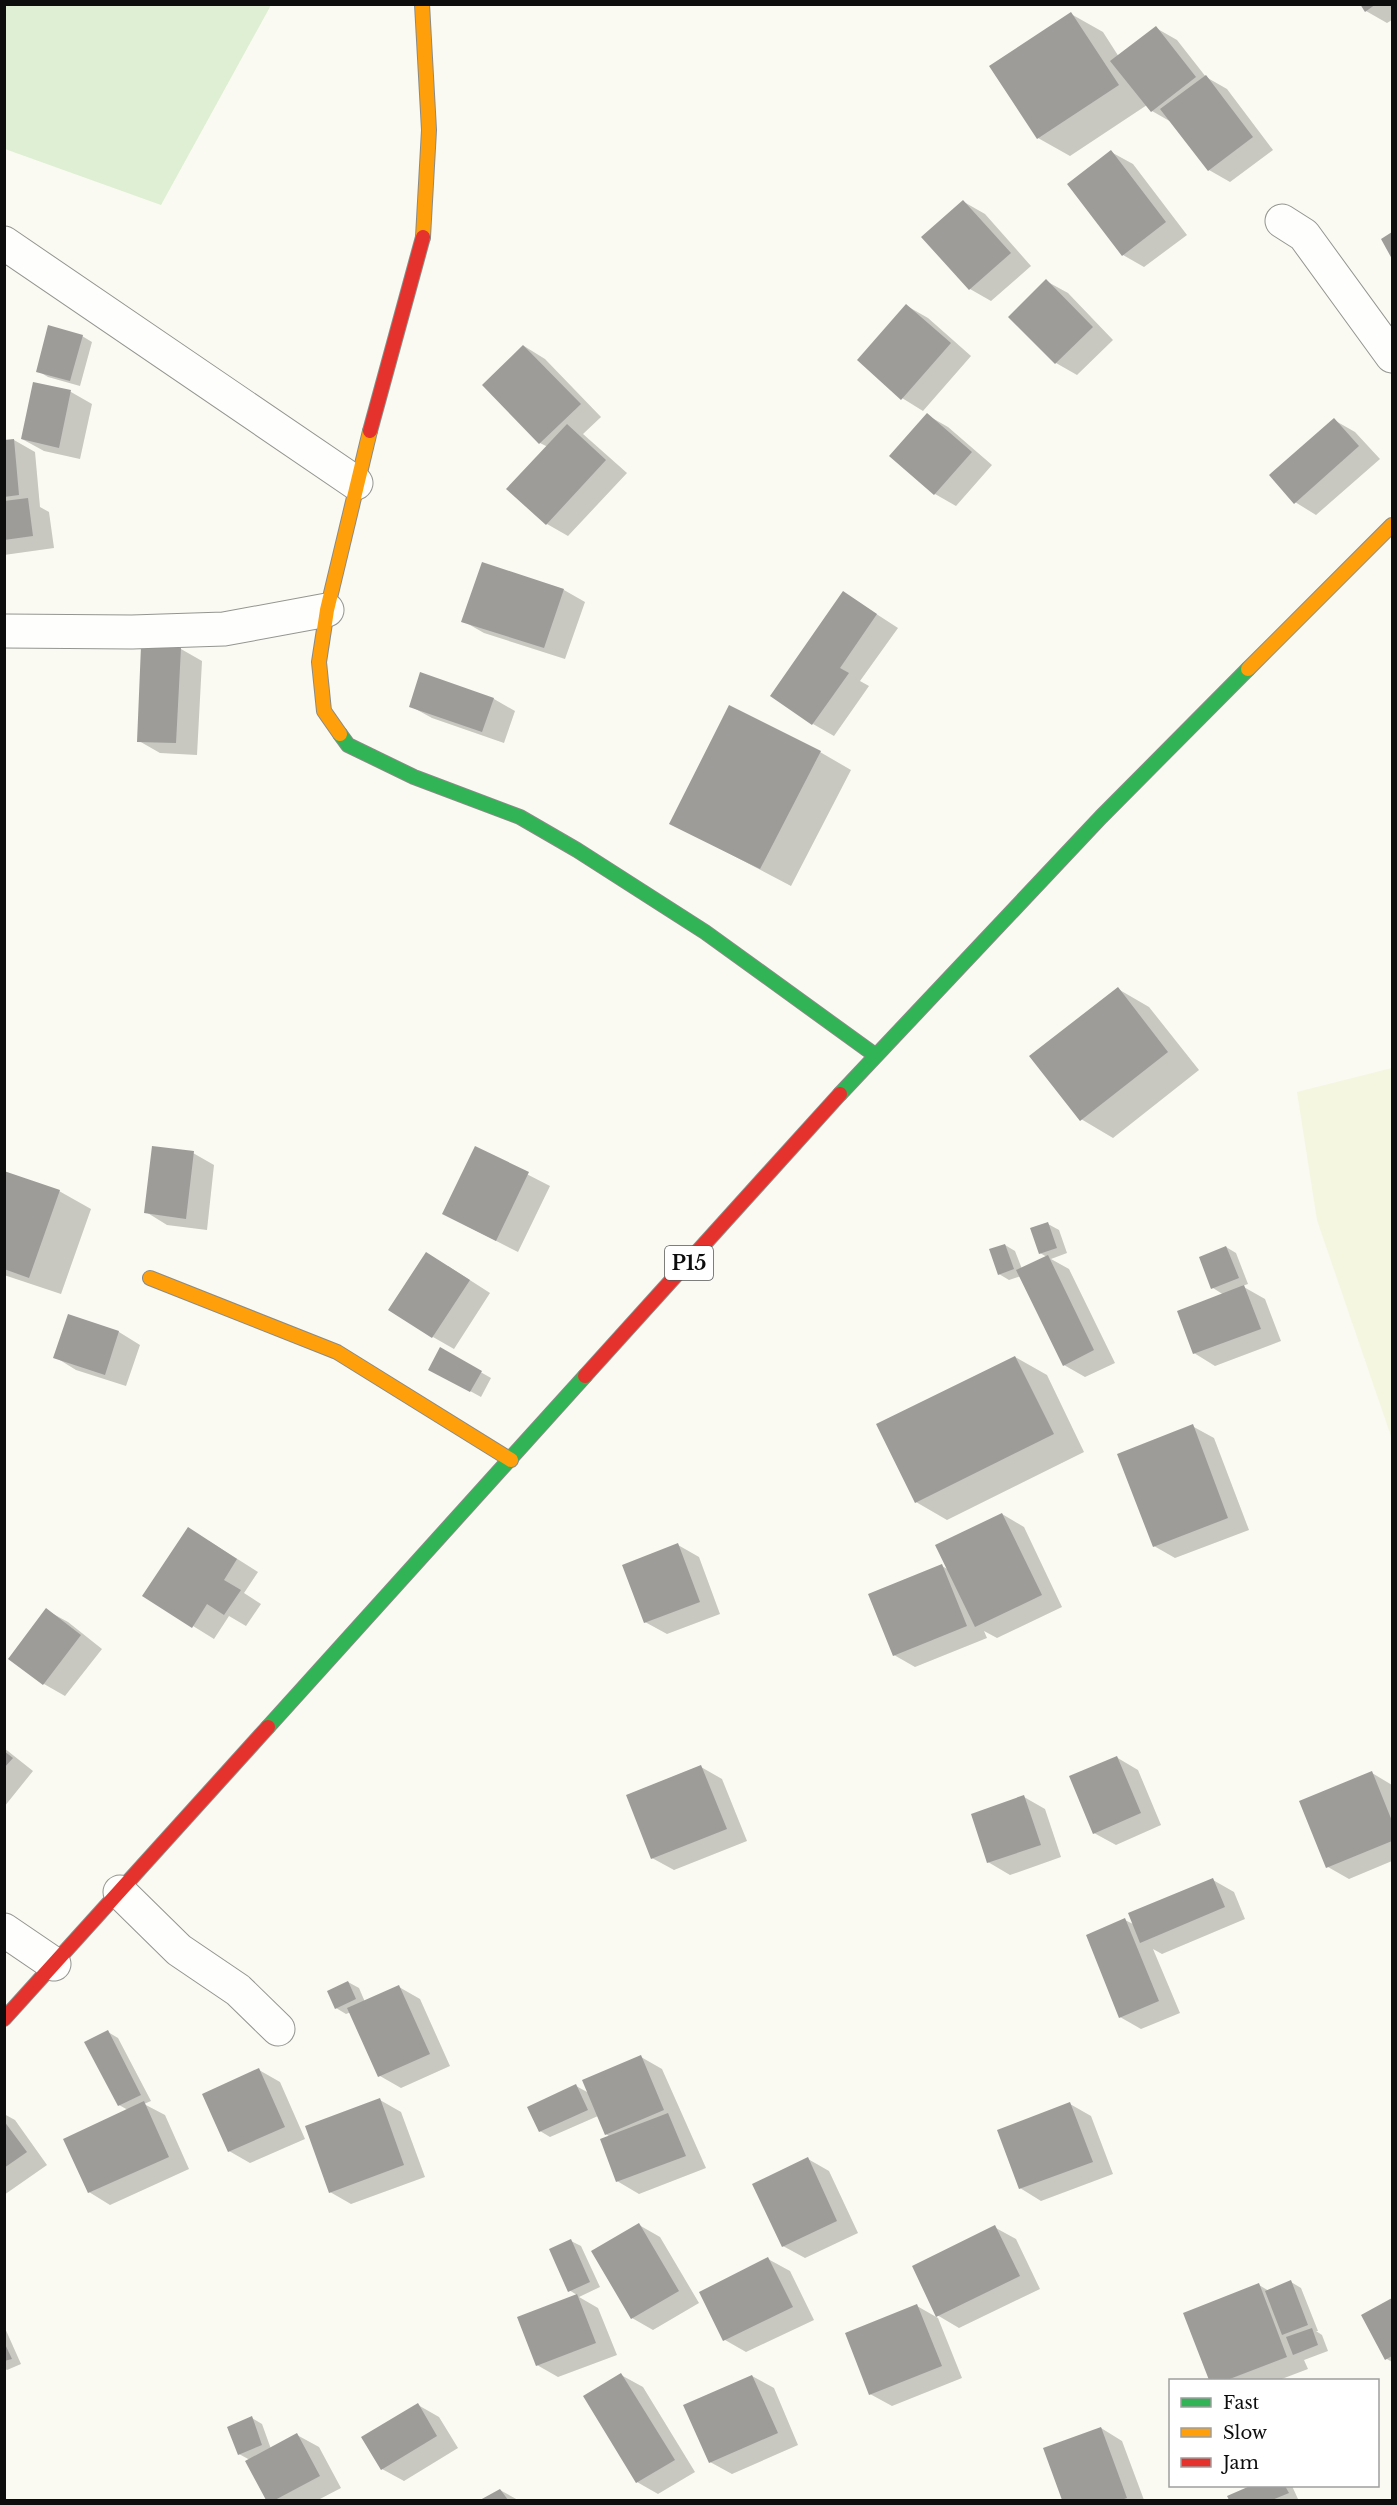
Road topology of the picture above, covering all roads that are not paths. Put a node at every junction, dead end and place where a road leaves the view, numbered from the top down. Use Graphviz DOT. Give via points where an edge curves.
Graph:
graph roads {
  1 [pos="422,4"];
  2 [pos="1282,221"];
  3 [pos="4,243"];
  4 [pos="1392,356"];
  5 [pos="356,483"];
  6 [pos="1392,525"];
  7 [pos="327,610"];
  8 [pos="4,631"];
  9 [pos="875,1055"];
  10 [pos="150,1278"];
  11 [pos="511,1460"];
  12 [pos="120,1892"];
  13 [pos="4,1930"];
  14 [pos="54,1964"];
  15 [pos="4,2019"];
  16 [pos="278,2029"];
  1 -- 5 [label="main road" via="429,130 423,236"];
  2 -- 4 [label="street" via="1304,235"];
  3 -- 5 [label="street"];
  5 -- 7 [label="main road"];
  6 -- 9 [label="main road, P15" via="1101,817"];
  7 -- 8 [label="street" via="224,629"];
  7 -- 9 [label="main road" via="319,662 324,711 348,745 414,777 520,817 577,850 705,932"];
  9 -- 11 [label="main road, P15"];
  10 -- 11 [label="main road" via="337,1352"];
  11 -- 12 [label="main road, P15"];
  12 -- 14 [label="main road, P15"];
  12 -- 16 [label="street" via="179,1950 238,1990"];
  13 -- 14 [label="street"];
  14 -- 15 [label="main road, P15"];
}
